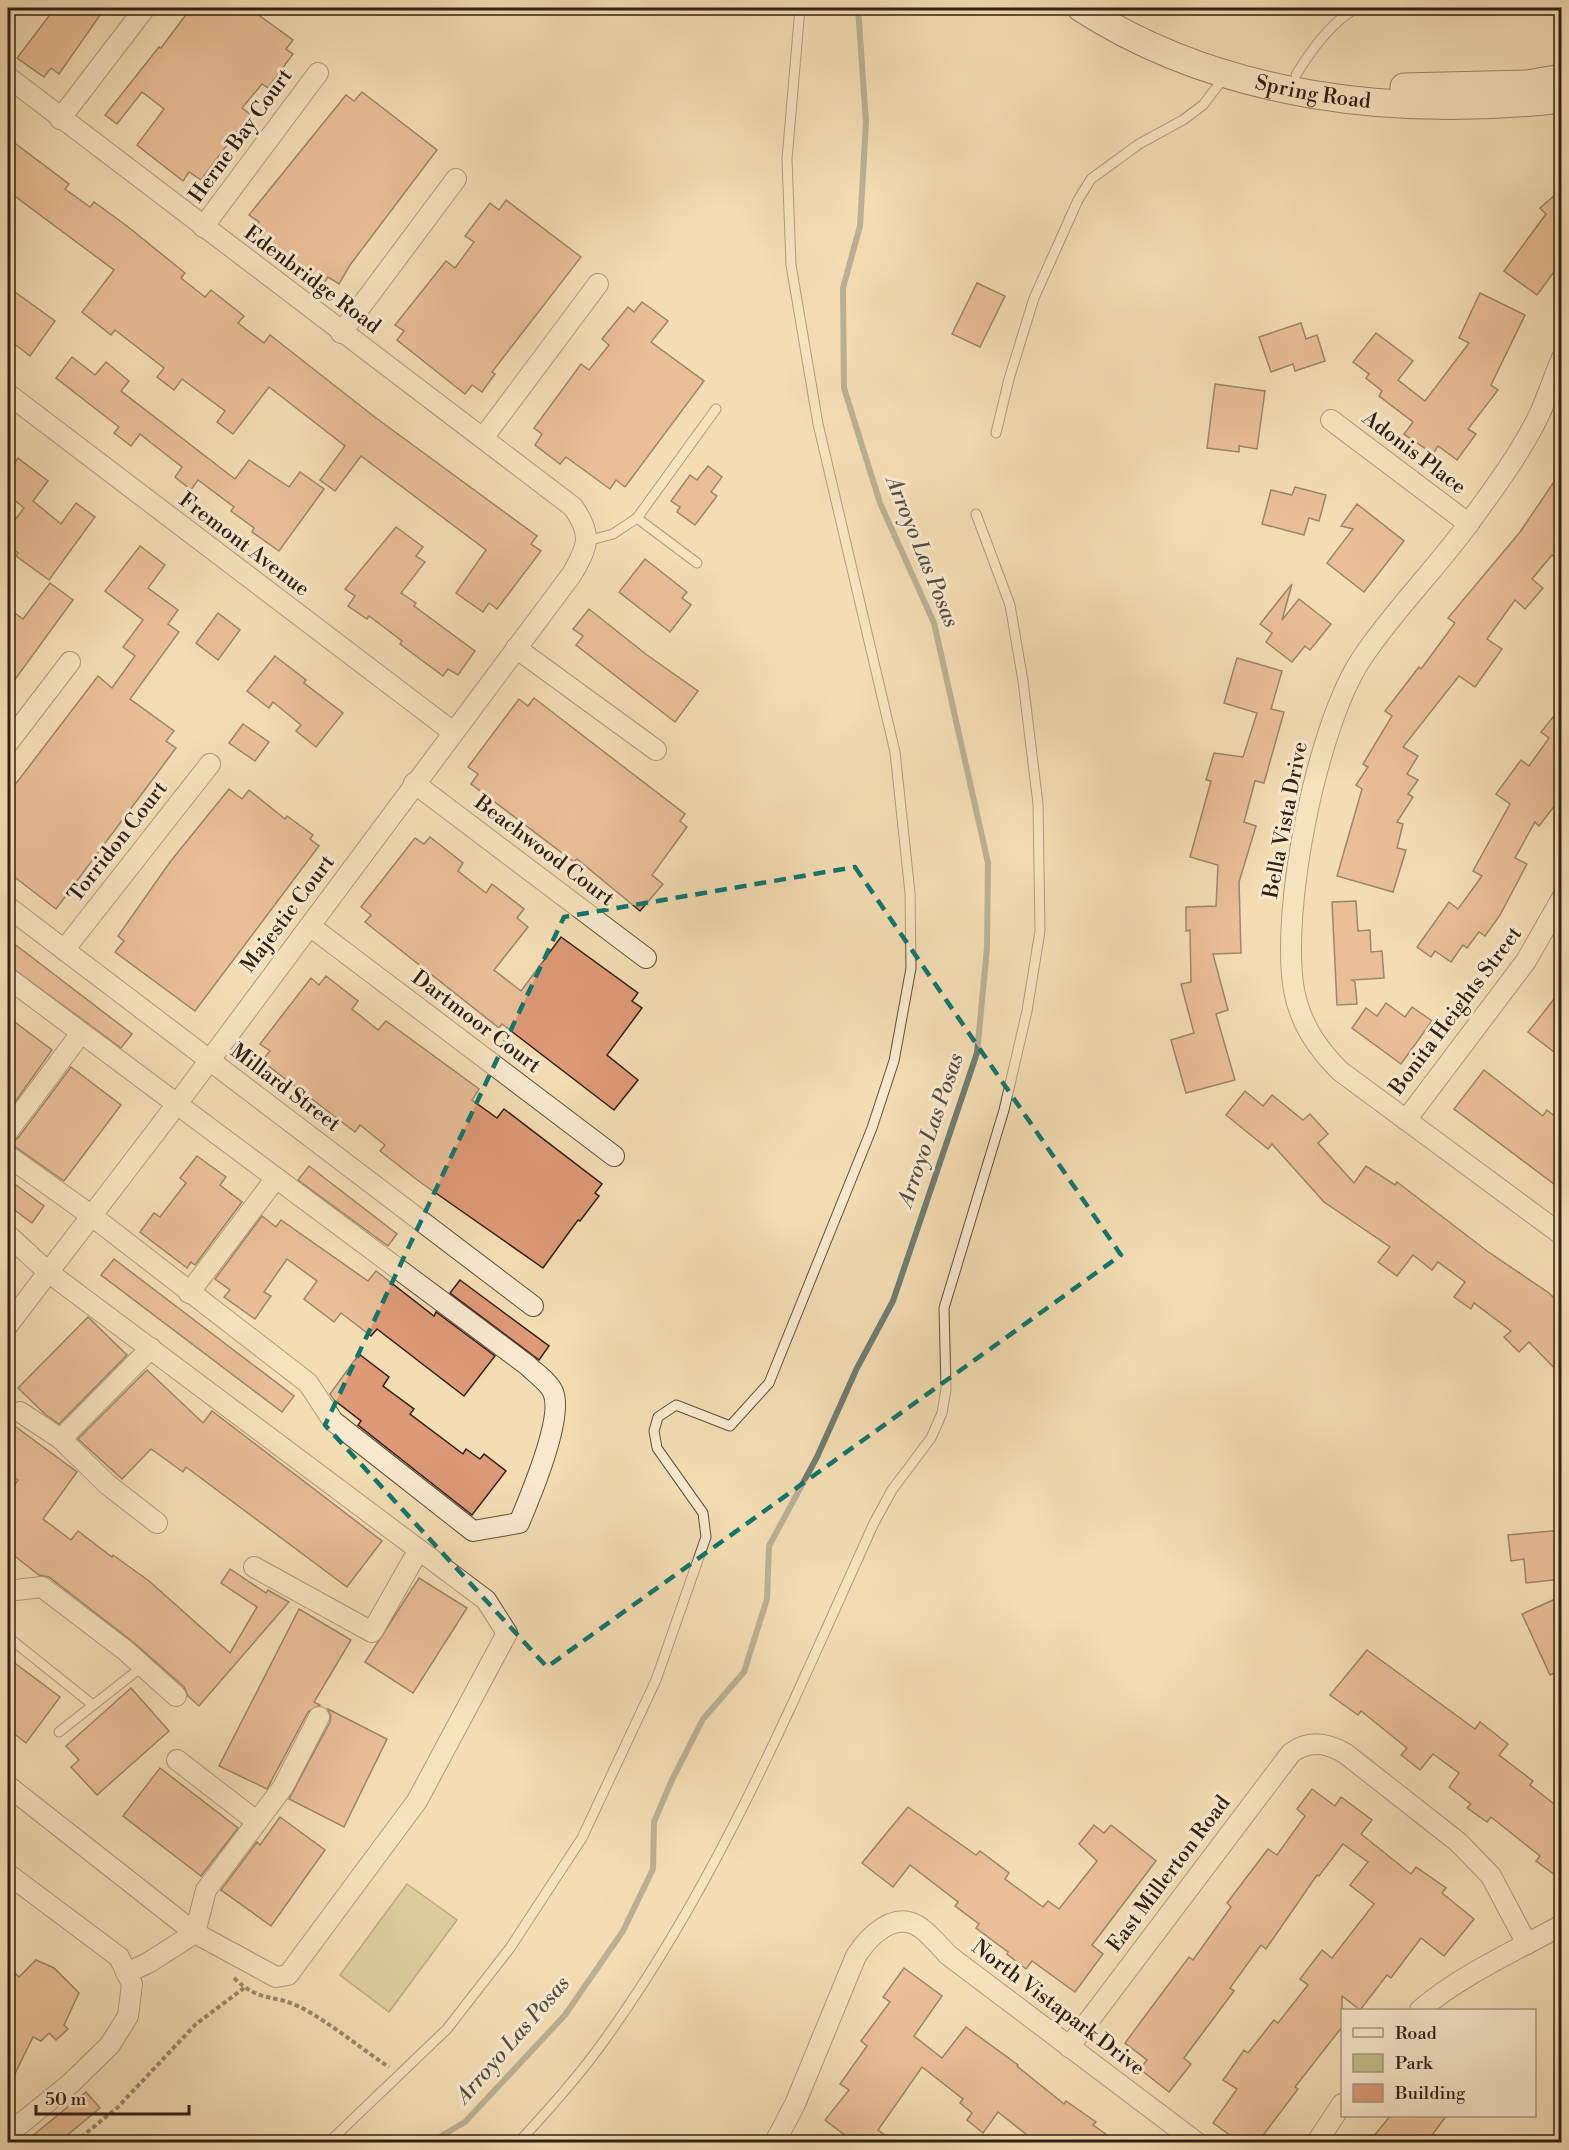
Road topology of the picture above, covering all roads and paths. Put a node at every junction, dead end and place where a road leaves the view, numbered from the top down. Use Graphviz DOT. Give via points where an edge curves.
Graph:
graph roads {
  1 [pos="145,8"];
  2 [pos="800,8"];
  3 [pos="1081,8"];
  4 [pos="1114,8"];
  5 [pos="1358,8"];
  6 [pos="318,73"];
  7 [pos="1227,74"];
  8 [pos="1296,75"];
  9 [pos="8,77"];
  10 [pos="1562,78"];
  11 [pos="1562,99"];
  12 [pos="60,119"];
  13 [pos="456,179"];
  14 [pos="203,227"];
  15 [pos="598,284"];
  16 [pos="341,333"];
  17 [pos="1562,358"];
  18 [pos="8,394"];
  19 [pos="716,409"];
  20 [pos="1330,420"];
  21 [pos="996,433"];
  22 [pos="483,438"];
  23 [pos="976,514"];
  24 [pos="637,518"];
  25 [pos="1469,524"];
  26 [pos="586,532"];
  27 [pos="697,563"];
  28 [pos="516,648"];
  29 [pos="70,662"];
  30 [pos="453,732"];
  31 [pos="8,743"];
  32 [pos="656,750"];
  33 [pos="210,764"];
  34 [pos="414,783"];
  35 [pos="1562,898"];
  36 [pos="8,907"];
  37 [pos="310,926"];
  38 [pos="64,950"];
  39 [pos="646,958"];
  40 [pos="8,978"];
  41 [pos="81,1033"];
  42 [pos="209,1060"];
  43 [pos="177,1104"];
  44 [pos="1406,1120"];
  45 [pos="8,1131"];
  46 [pos="8,1156"];
  47 [pos="614,1156"];
  48 [pos="276,1178"];
  49 [pos="92,1216"];
  50 [pos="8,1235"];
  51 [pos="1562,1235"];
  52 [pos="48,1272"];
  53 [pos="189,1293"];
  54 [pos="534,1306"];
  55 [pos="8,1325"];
  56 [pos="151,1348"];
  57 [pos="20,1412"];
  58 [pos="61,1439"];
  59 [pos="157,1523"];
  60 [pos="418,1551"];
  61 [pos="254,1567"];
  62 [pos="8,1591"];
  63 [pos="8,1637"];
  64 [pos="143,1666"];
  65 [pos="176,1696"];
  66 [pos="93,1705"];
  67 [pos="319,1717"];
  68 [pos="59,1732"];
  69 [pos="177,1760"];
  70 [pos="8,1786"];
  71 [pos="256,1821"];
  72 [pos="8,1874"];
  73 [pos="1562,1925"];
  74 [pos="195,1933"];
  75 [pos="1527,1944"];
  76 [pos="126,1973"];
  77 [pos="231,1975"];
  78 [pos="244,1988"];
  79 [pos="1421,2009"];
  80 [pos="1069,2047"];
  81 [pos="399,2074"];
  82 [pos="1341,2106"];
  83 [pos="8,2134"];
  84 [pos="778,2141"];
  85 [pos="75,2142"];
  86 [pos="329,2142"];
  87 [pos="519,2142"];
  88 [pos="1196,2142"];
  89 [pos="1317,2142"];
  1 -- 12 [label="street"];
  2 -- 81 [label="lane" via="787,159 791,266 818,424 895,752 910,893 911,968 894,1061 872,1128 769,1383 730,1426 676,1405 658,1417 654,1431 657,1448 703,1513 706,1537 656,1680 582,1838 510,1948 447,2029"];
  3 -- 7 [label="main road, Spring Road" via="1162,51"];
  4 -- 8 [label="main road, Spring Road" via="1196,46"];
  5 -- 8 [label="lane" via="1349,11 1310,52"];
  6 -- 14 [label="street, Herne Bay Court"];
  7 -- 11 [label="main road, Spring Road" via="1275,87 1374,103 1442,106"];
  7 -- 21 [label="lane" via="1203,105 1090,178 1034,298"];
  8 -- 10 [label="main road, Spring Road" via="1380,87 1493,86"];
  9 -- 12 [label="street, Edenbridge Road"];
  12 -- 14 [label="street, Edenbridge Road"];
  13 -- 16 [label="street"];
  14 -- 16 [label="street, Edenbridge Road"];
  15 -- 22 [label="street"];
  16 -- 22 [label="street, Edenbridge Road"];
  17 -- 25 [label="street, Bella Vista Drive" via="1527,436"];
  18 -- 30 [label="street, Fremont Avenue"];
  19 -- 24 [label="lane"];
  20 -- 25 [label="street, Adonis Place"];
  22 -- 26 [label="street, Edenbridge Road" via="573,507"];
  23 -- 87 [label="lane" via="1010,605 1023,681 1038,804 1040,931 1027,1011 1004,1110 944,1308 946,1389 942,1413 931,1438 892,1490 874,1523 748,1796 700,1887 606,2038"];
  24 -- 26 [label="lane" via="613,534"];
  24 -- 27 [label="lane"];
  25 -- 44 [label="street, Bella Vista Drive" via="1362,658 1339,699 1321,756 1301,850 1292,918 1294,991 1311,1039 1340,1071"];
  26 -- 28 [label="street, Majestic Court" via="586,550 572,574"];
  28 -- 30 [label="street, Majestic Court"];
  28 -- 32 [label="street"];
  29 -- 31 [label="street"];
  30 -- 34 [label="street, Majestic Court"];
  33 -- 38 [label="street, Torridon Court"];
  34 -- 37 [label="street, Majestic Court"];
  34 -- 39 [label="street, Beachwood Court"];
  35 -- 44 [label="street, Bonita Heights Street" via="1526,961"];
  36 -- 38 [label="street, Millard Street"];
  37 -- 42 [label="street, Majestic Court"];
  37 -- 47 [label="street, Dartmoor Court"];
  38 -- 42 [label="street, Millard Street"];
  40 -- 41 [label="street"];
  41 -- 43 [label="street"];
  41 -- 45 [label="street"];
  42 -- 43 [label="street, Majestic Court"];
  42 -- 54 [label="street, Millard Street"];
  43 -- 48 [label="street"];
  43 -- 49 [label="street, Majestic Court"];
  44 -- 51 [label="street, Bella Vista Drive"];
  46 -- 49 [label="street"];
  48 -- 53 [label="street"];
  48 -- 53 [label="street" via="527,1365 553,1392 557,1411 519,1523 473,1531 333,1421 309,1383"];
  49 -- 52 [label="street, Majestic Court"];
  49 -- 53 [label="street"];
  50 -- 52 [label="street"];
  52 -- 55 [label="street, Majestic Court"];
  52 -- 56 [label="street"];
  56 -- 58 [label="street"];
  56 -- 60 [label="street"];
  57 -- 58 [label="street"];
  58 -- 59 [label="street" via="108,1485"];
  60 -- 61 [label="street" via="372,1632"];
  60 -- 74 [label="street" via="486,1600 507,1633 417,1801 288,1975 276,1977"];
  62 -- 64 [label="street" via="42,1587"];
  63 -- 66 [label="lane"];
  64 -- 65 [label="street"];
  64 -- 66 [label="lane"];
  66 -- 68 [label="lane"];
  67 -- 71 [label="street" via="283,1787"];
  69 -- 71 [label="street"];
  70 -- 74 [label="street"];
  71 -- 74 [label="street" via="206,1890"];
  72 -- 76 [label="street" via="119,1957"];
  73 -- 75 [label="street"];
  74 -- 76 [label="street"];
  75 -- 79 [label="street"];
  75 -- 80 [label="street, East Millerton Road" via="1491,1876 1458,1842 1346,1754 1317,1742 1291,1753"];
  76 -- 83 [label="street" via="132,1984 128,2016 110,2045"];
  77 -- 78 [label="path"];
  78 -- 81 [label="path" via="299,2006"];
  78 -- 85 [label="path" via="196,2024 117,2108"];
  80 -- 84 [label="street, North Vistapark Drive" via="948,1955 920,1927 889,1924 873,1934 856,1956"];
  80 -- 88 [label="street, North Vistapark Drive"];
  81 -- 86 [label="lane"];
  82 -- 89 [label="street"];
}
